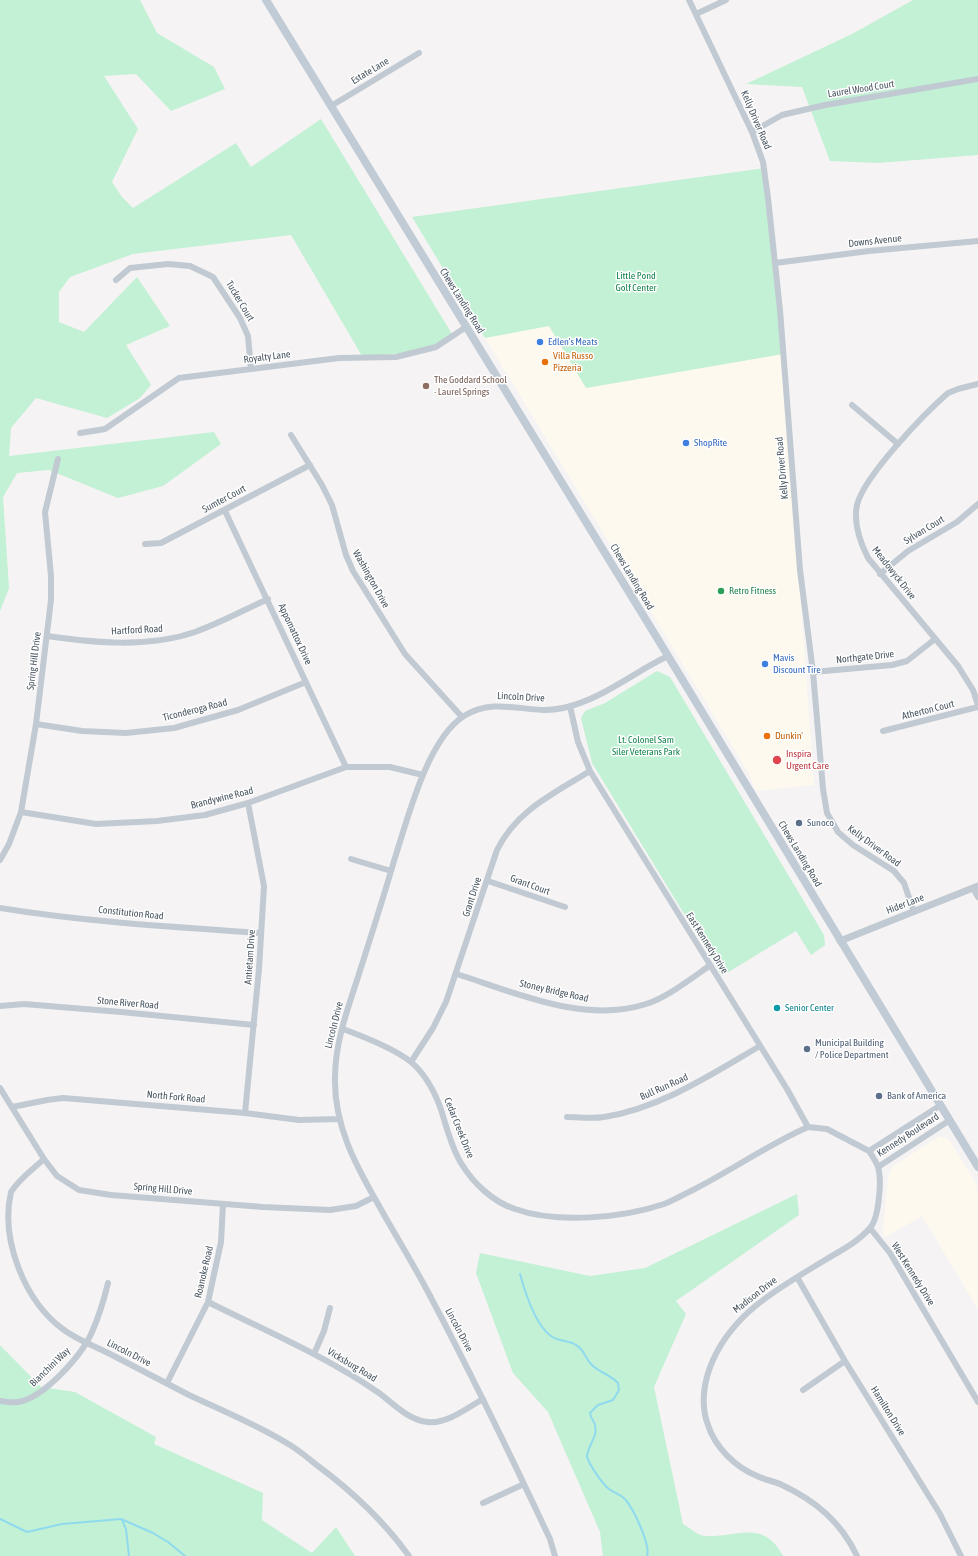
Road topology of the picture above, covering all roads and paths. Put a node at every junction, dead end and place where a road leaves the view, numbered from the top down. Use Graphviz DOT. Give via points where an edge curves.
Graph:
graph roads {
  1 [pos="266,0"];
  2 [pos="689,0"];
  3 [pos="726,0"];
  4 [pos="696,14"];
  5 [pos="419,53"];
  6 [pos="978,80"];
  7 [pos="331,106"];
  8 [pos="752,132"];
  9 [pos="978,241"];
  10 [pos="775,263"];
  11 [pos="116,280"];
  12 [pos="466,327"];
  13 [pos="251,369"];
  14 [pos="975,385"];
  15 [pos="852,405"];
  16 [pos="80,433"];
  17 [pos="292,435"];
  18 [pos="898,444"];
  19 [pos="58,459"];
  20 [pos="310,464"];
  21 [pos="978,504"];
  22 [pos="224,511"];
  23 [pos="145,544"];
  24 [pos="880,574"];
  25 [pos="268,599"];
  26 [pos="47,636"];
  27 [pos="935,639"];
  28 [pos="668,656"];
  29 [pos="813,672"];
  30 [pos="306,682"];
  31 [pos="570,706"];
  32 [pos="978,706"];
  33 [pos="462,717"];
  34 [pos="36,724"];
  35 [pos="883,731"];
  36 [pos="346,767"];
  37 [pos="590,771"];
  38 [pos="423,775"];
  39 [pos="248,803"];
  40 [pos="21,812"];
  41 [pos="0,860"];
  42 [pos="351,860"];
  43 [pos="391,871"];
  44 [pos="488,881"];
  45 [pos="975,887"];
  46 [pos="978,897"];
  47 [pos="565,907"];
  48 [pos="0,908"];
  49 [pos="914,912"];
  50 [pos="261,933"];
  51 [pos="840,940"];
  52 [pos="709,966"];
  53 [pos="457,974"];
  54 [pos="0,1006"];
  55 [pos="254,1025"];
  56 [pos="342,1029"];
  57 [pos="760,1046"];
  58 [pos="411,1062"];
  59 [pos="0,1088"];
  60 [pos="941,1105"];
  61 [pos="12,1107"];
  62 [pos="245,1113"];
  63 [pos="567,1117"];
  64 [pos="339,1119"];
  65 [pos="950,1120"];
  66 [pos="808,1127"];
  67 [pos="869,1151"];
  68 [pos="44,1159"];
  69 [pos="878,1167"];
  70 [pos="978,1167"];
  71 [pos="374,1197"];
  72 [pos="223,1204"];
  73 [pos="870,1228"];
  74 [pos="797,1277"];
  75 [pos="108,1283"];
  76 [pos="208,1302"];
  77 [pos="330,1308"];
  78 [pos="86,1343"];
  79 [pos="314,1354"];
  80 [pos="845,1361"];
  81 [pos="167,1383"];
  82 [pos="803,1390"];
  83 [pos="483,1399"];
  84 [pos="0,1401"];
  85 [pos="978,1402"];
  86 [pos="524,1484"];
  87 [pos="483,1503"];
  88 [pos="409,1556"];
  89 [pos="555,1556"];
  90 [pos="857,1556"];
  91 [pos="961,1556"];
  1 -- 7 [label="main road, Chews Landing Road"];
  2 -- 4 [label="street, Kelly Driver Road"];
  3 -- 4 [label="street"];
  4 -- 8 [label="street, Kelly Driver Road"];
  5 -- 7 [label="street, Estate Lane"];
  6 -- 8 [label="street, Laurel Wood Court" via="825,105 782,115"];
  7 -- 12 [label="main road, Chews Landing Road"];
  8 -- 10 [label="street, Kelly Driver Road" via="762,162"];
  9 -- 10 [label="street, Downs Avenue"];
  10 -- 29 [label="street, Kelly Driver Road" via="800,570"];
  11 -- 13 [label="street, Tucker Court" via="130,268 168,264 190,266 213,277 240,318 248,336"];
  12 -- 13 [label="street, Royalty Lane" via="436,347 396,357 339,358"];
  12 -- 28 [label="main road, Chews Landing Road"];
  13 -- 16 [label="street, Royalty Lane" via="179,378 104,429"];
  14 -- 18 [label="street, Meadowyck Drive" via="948,393"];
  15 -- 18 [label="street"];
  17 -- 20 [label="street, Washington Drive"];
  18 -- 24 [label="street, Meadowyck Drive" via="865,487 857,505 859,539 868,558"];
  19 -- 26 [label="street, Spring Hill Drive" via="45,512 51,576"];
  20 -- 22 [label="street, Sumter Court"];
  20 -- 33 [label="street, Washington Drive" via="332,506 346,556 353,571 405,654"];
  21 -- 24 [label="street, Sylvan Court" via="957,522 908,551"];
  22 -- 23 [label="street, Sumter Court" via="161,543"];
  22 -- 25 [label="street, Appomattox Drive"];
  24 -- 27 [label="street, Meadowyck Drive"];
  25 -- 26 [label="street, Hartford Road" via="195,632 164,639 125,642"];
  25 -- 30 [label="street, Appomattox Drive"];
  26 -- 34 [label="street, Spring Hill Drive"];
  27 -- 29 [label="street, Northgate Drive" via="907,661 892,665"];
  27 -- 32 [label="street, Meadowyck Drive" via="958,666 973,690"];
  28 -- 31 [label="street, Lincoln Drive" via="603,694"];
  28 -- 51 [label="main road, Chews Landing Road"];
  29 -- 49 [label="street, Kelly Driver Road" via="827,813 838,832 853,845 894,871 904,883"];
  30 -- 34 [label="street, Ticonderoga Road" via="238,710 174,728 126,734"];
  30 -- 36 [label="street, Appomattox Drive"];
  31 -- 33 [label="street, Lincoln Drive" via="559,709 487,706"];
  31 -- 37 [label="street, East Kennedy Drive" via="578,742"];
  32 -- 35 [label="street, Atherton Court"];
  33 -- 38 [label="street, Lincoln Drive" via="446,733"];
  34 -- 40 [label="street, Spring Hill Drive"];
  36 -- 38 [label="street, Brandywine Road" via="390,767"];
  36 -- 39 [label="street, Brandywine Road"];
  37 -- 44 [label="street, Grant Drive" via="533,806 505,835 497,850"];
  37 -- 52 [label="street, East Kennedy Drive"];
  38 -- 43 [label="street, Lincoln Drive"];
  39 -- 40 [label="street, Brandywine Road" via="205,815 157,821 96,824"];
  39 -- 50 [label="street, Antietam Drive" via="264,886"];
  40 -- 41 [label="street, Spring Hill Drive"];
  42 -- 43 [label="street"];
  43 -- 56 [label="street, Lincoln Drive"];
  44 -- 47 [label="street, Grant Court"];
  44 -- 53 [label="street, Grant Drive"];
  45 -- 46 [label="street"];
  45 -- 49 [label="street, Hider Lane"];
  48 -- 50 [label="street, Constitution Road" via="159,926"];
  49 -- 51 [label="street, Hider Lane"];
  50 -- 55 [label="street, Antietam Drive"];
  51 -- 60 [label="main road, Chews Landing Road"];
  52 -- 53 [label="street, Stoney Bridge Road" via="648,1004 617,1011 581,1010 533,999"];
  52 -- 57 [label="street, East Kennedy Drive"];
  53 -- 58 [label="street, Grant Drive" via="433,1028"];
  54 -- 55 [label="street, Stone River Road" via="24,1004"];
  55 -- 62 [label="street, Antietam Drive"];
  56 -- 58 [label="street, Cedar Creek Drive"];
  56 -- 64 [label="street, Lincoln Drive" via="336,1052 335,1078"];
  57 -- 63 [label="street, Bull Run Road" via="684,1090 645,1107 603,1117"];
  57 -- 66 [label="street, East Kennedy Drive"];
  58 -- 66 [label="street, Cedar Creek Drive" via="428,1081 461,1163 477,1184 494,1199 514,1209 538,1216 591,1217 633,1212 665,1204"];
  59 -- 61 [label="street, Spring Hill Drive"];
  60 -- 65 [label="main road, Chews Landing Road"];
  60 -- 67 [label="street, Kennedy Boulevard"];
  61 -- 62 [label="street, North Fork Road" via="63,1098"];
  61 -- 68 [label="street, Spring Hill Drive"];
  62 -- 64 [label="street, North Fork Road" via="299,1120"];
  64 -- 71 [label="street, Lincoln Drive" via="354,1162"];
  65 -- 69 [label="street, Kennedy Boulevard"];
  65 -- 70 [label="main road, Chews Landing Road"];
  66 -- 67 [label="street" via="827,1129"];
  67 -- 69 [label="street"];
  68 -- 72 [label="street, Spring Hill Drive" via="58,1176 79,1190"];
  68 -- 78 [label="street, Lincoln Drive" via="11,1193 2,1225 4,1243 22,1288 43,1313"];
  69 -- 73 [label="street" via="878,1208"];
  71 -- 72 [label="street, Spring Hill Drive" via="356,1206 330,1210"];
  71 -- 83 [label="street, Lincoln Drive"];
  72 -- 76 [label="street, Roanoke Road" via="221,1242"];
  73 -- 74 [label="street, Madison Drive" via="852,1244"];
  73 -- 85 [label="street, West Kennedy Drive" via="890,1253"];
  74 -- 80 [label="street, Hamilton Drive"];
  74 -- 90 [label="street, Madison Drive" via="773,1292 730,1330 709,1369 705,1386 705,1413 708,1426 717,1443 733,1462 755,1476 782,1485 830,1515 849,1540"];
  75 -- 78 [label="street, Bianchini Way" via="103,1304"];
  76 -- 79 [label="street, Vicksburg Road"];
  76 -- 81 [label="street, Roanoke Road"];
  77 -- 79 [label="street"];
  78 -- 81 [label="street, Lincoln Drive"];
  78 -- 84 [label="street, Bianchini Way" via="77,1356 38,1394 20,1402"];
  79 -- 83 [label="street, Vicksburg Road" via="357,1378 417,1420 441,1420"];
  80 -- 82 [label="street"];
  80 -- 91 [label="street, Hamilton Drive" via="940,1514"];
  81 -- 88 [label="street, Lincoln Drive" via="291,1445 349,1489 393,1534"];
  83 -- 86 [label="street, Lincoln Drive"];
  86 -- 87 [label="street"];
  86 -- 89 [label="street, Lincoln Drive" via="550,1539"];
}
